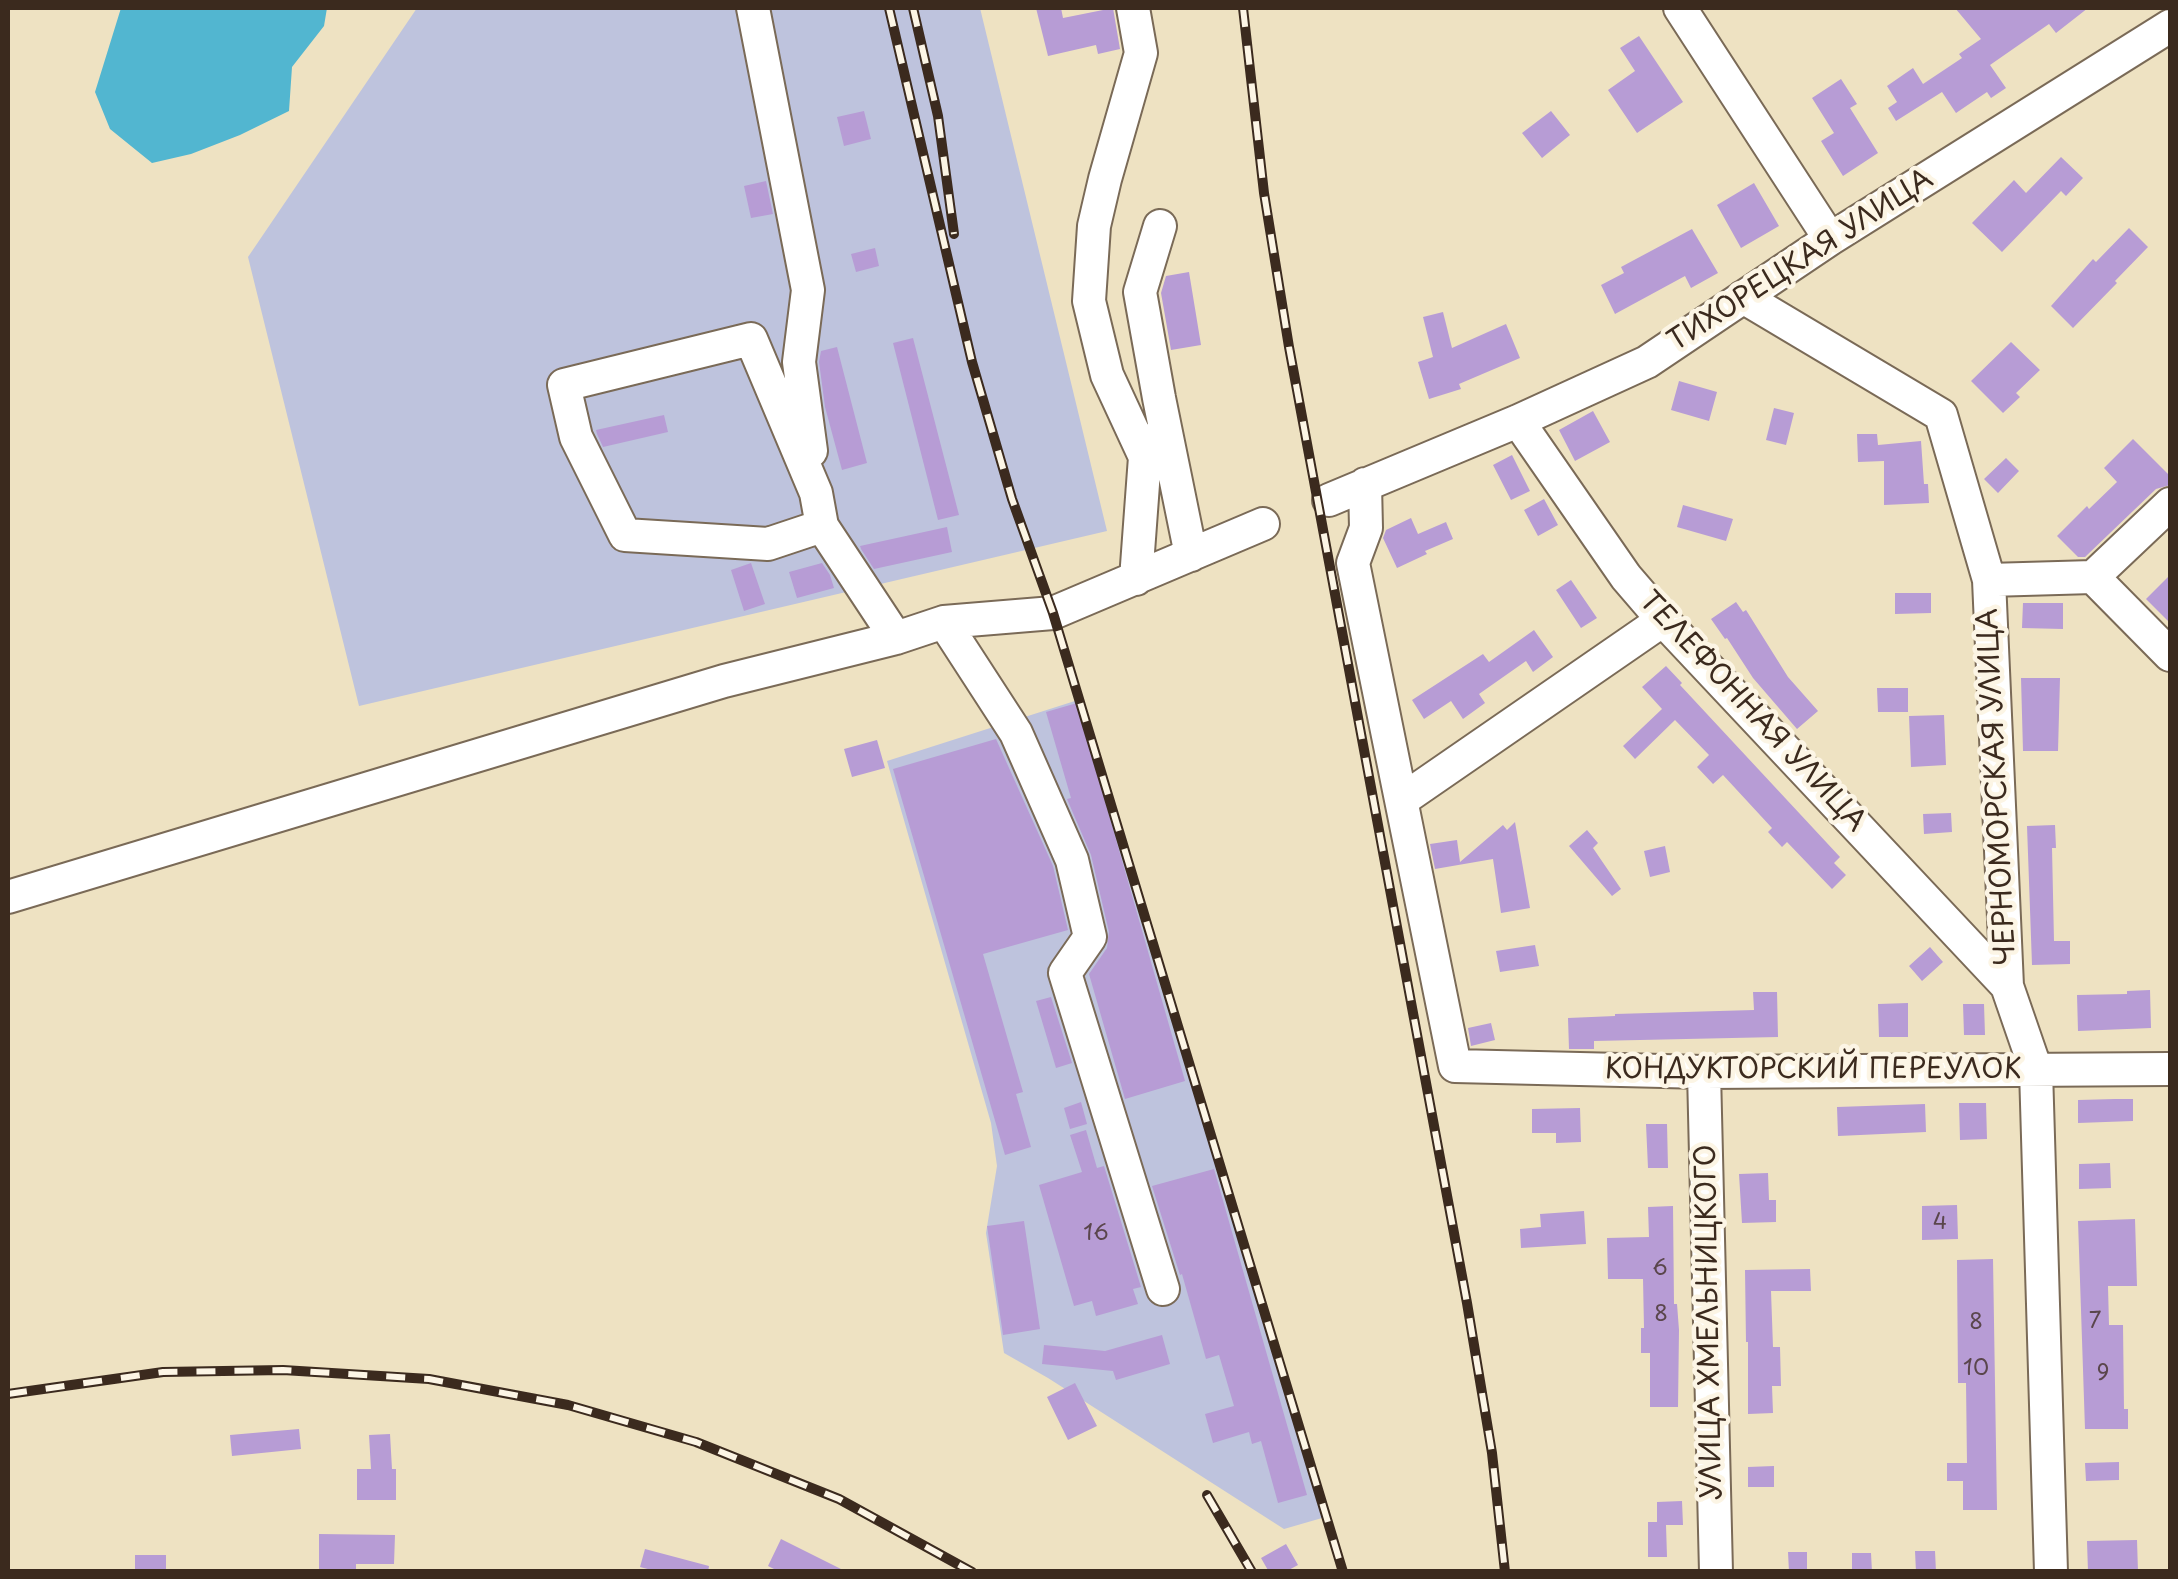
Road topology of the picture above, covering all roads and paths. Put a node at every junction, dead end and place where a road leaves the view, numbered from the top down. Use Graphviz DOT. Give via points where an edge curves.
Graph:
graph roads {
  1 [pos="753,8"];
  2 [pos="1133,8"];
  3 [pos="1680,8"];
  4 [pos="2170,26"];
  5 [pos="1160,226"];
  6 [pos="1830,239"];
  7 [pos="1743,298"];
  8 [pos="1159,398"];
  9 [pos="1518,421"];
  10 [pos="1145,457"];
  11 [pos="1365,484"];
  12 [pos="816,493"];
  13 [pos="1329,500"];
  14 [pos="2170,504"];
  15 [pos="1263,524"];
  16 [pos="822,526"];
  17 [pos="1191,555"];
  18 [pos="2093,577"];
  19 [pos="1136,579"];
  20 [pos="1989,580"];
  21 [pos="1663,620"];
  22 [pos="944,622"];
  23 [pos="896,638"];
  24 [pos="2170,655"];
  25 [pos="1402,800"];
  26 [pos="8,897"];
  27 [pos="2007,986"];
  28 [pos="2170,1068"];
  29 [pos="2036,1070"];
  30 [pos="1704,1072"];
  31 [pos="1163,1290"];
  32 [pos="1716,1572"];
  33 [pos="2051,1572"];
  1 -- 12 [label="street" via="808,290 800,362"];
  2 -- 10 [label="street" via="1141,53 1104,178 1089,300 1107,374"];
  3 -- 6 [label="street"];
  4 -- 6 [label="street, ТИХОРЕЦКАЯ УЛИЦА"];
  5 -- 8 [label="street" via="1140,292"];
  6 -- 7 [label="street, ТИХОРЕЦКАЯ УЛИЦА"];
  7 -- 9 [label="street, ТИХОРЕЦКАЯ УЛИЦА" via="1648,362"];
  7 -- 20 [label="street, ЧЕРНОМОРСКАЯ УЛИЦА" via="1942,415"];
  8 -- 10 [label="street"];
  8 -- 17 [label="street"];
  9 -- 11 [label="street, ТИХОРЕЦКАЯ УЛИЦА"];
  9 -- 21 [label="street, ТЕЛЕФОННАЯ УЛИЦА"];
  10 -- 19 [label="street"];
  11 -- 13 [label="street, ТИХОРЕЦКАЯ УЛИЦА"];
  11 -- 25 [label="street" via="1366,528 1353,564"];
  12 -- 16 [label="street"];
  12 -- 16 [label="street" via="751,339 564,385 576,437 624,534 768,544"];
  14 -- 18 [label="street"];
  15 -- 17 [label="street"];
  16 -- 23 [label="street"];
  17 -- 19 [label="street"];
  18 -- 20 [label="street"];
  18 -- 24 [label="street"];
  19 -- 22 [label="street" via="1053,613"];
  20 -- 27 [label="street, ЧЕРНОМОРСКАЯ УЛИЦА"];
  21 -- 25 [label="street"];
  21 -- 27 [label="street, ТЕЛЕФОННАЯ УЛИЦА"];
  22 -- 23 [label="street"];
  22 -- 31 [label="street" via="1016,733 1072,860 1090,937 1065,974"];
  23 -- 26 [label="street" via="724,681"];
  25 -- 30 [label="street, КОНДУКТОРСКИЙ ПЕРЕУЛОК" via="1455,1066"];
  27 -- 29 [label="street, ЧЕРНОМОРСКАЯ УЛИЦА"];
  28 -- 29 [label="street, КОНДУКТОРСКИЙ ПЕРЕУЛОК"];
  29 -- 30 [label="street, КОНДУКТОРСКИЙ ПЕРЕУЛОК"];
  29 -- 33 [label="street, ЧЕРНОМОРСКАЯ УЛИЦА"];
  30 -- 32 [label="street, УЛИЦА ХМЕЛЬНИЦКОГО"];
}
